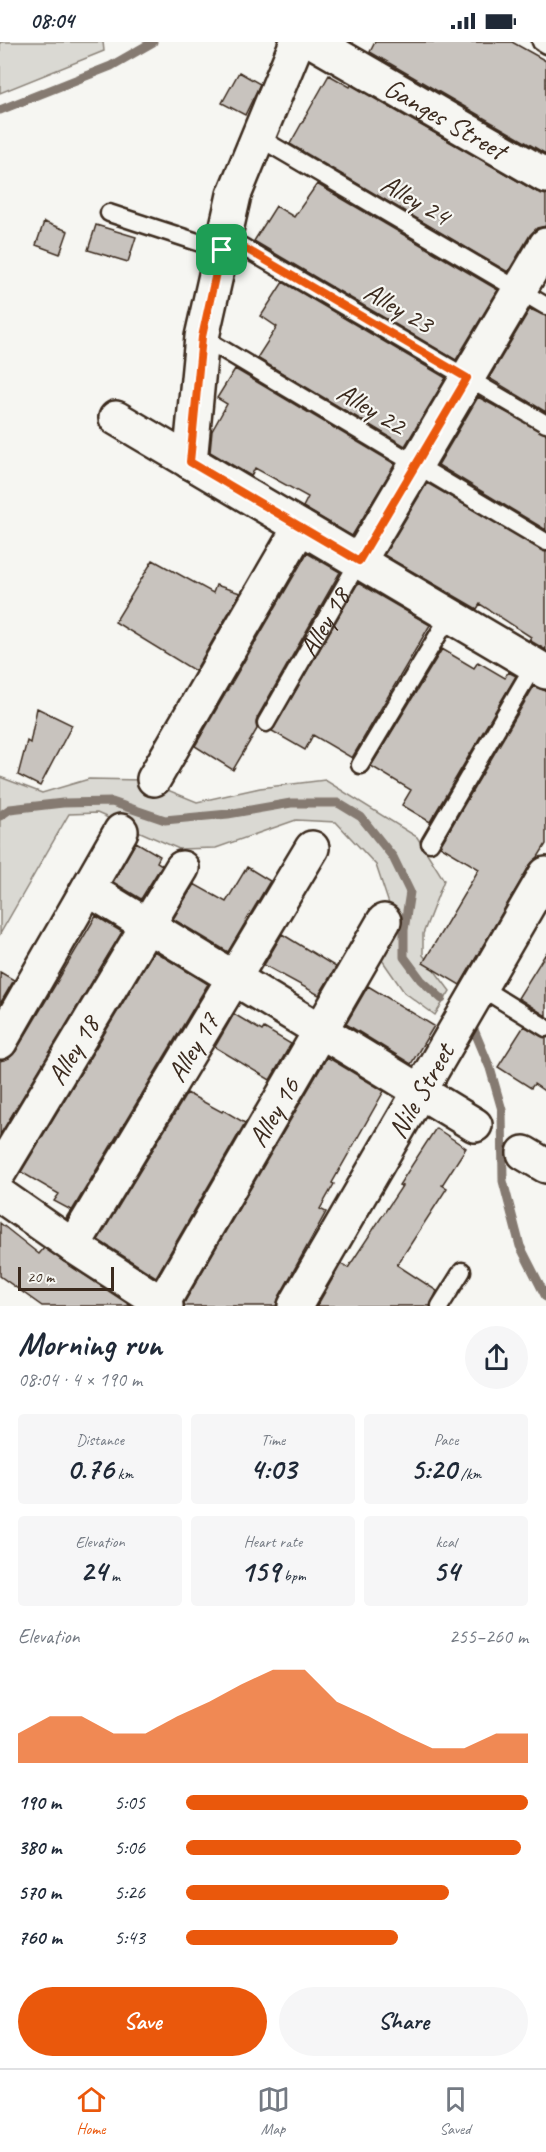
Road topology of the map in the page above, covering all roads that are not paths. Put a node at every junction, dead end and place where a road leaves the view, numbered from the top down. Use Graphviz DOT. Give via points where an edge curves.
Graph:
graph roads {
  1 [pos="297,42"];
  2 [pos="314,42"];
  3 [pos="541,42"];
  4 [pos="546,45"];
  5 [pos="258,137"];
  6 [pos="546,176"];
  7 [pos="109,213"];
  8 [pos="223,243"];
  9 [pos="546,245"];
  10 [pos="533,299"];
  11 [pos="202,337"];
  12 [pos="467,378"];
  13 [pos="116,418"];
  14 [pos="546,424"];
  15 [pos="190,462"];
  16 [pos="415,465"];
  17 [pos="300,527"];
  18 [pos="546,542"];
  19 [pos="359,561"];
  20 [pos="450,615"];
  21 [pos="540,668"];
  22 [pos="266,723"];
  23 [pos="360,765"];
  24 [pos="154,779"];
  25 [pos="121,831"];
  26 [pos="430,843"];
  27 [pos="312,848"];
  28 [pos="182,868"];
  29 [pos="546,874"];
  30 [pos="88,889"];
  31 [pos="537,910"];
  32 [pos="384,921"];
  33 [pos="146,926"];
  34 [pos="233,978"];
  35 [pos="480,987"];
  36 [pos="546,1028"];
  37 [pos="320,1031"];
  38 [pos="0,1042"];
  39 [pos="419,1092"];
  40 [pos="475,1125"];
  41 [pos="0,1171"];
  42 [pos="0,1195"];
  43 [pos="73,1246"];
  44 [pos="462,1271"];
  45 [pos="164,1305"];
  46 [pos="295,1306"];
  47 [pos="440,1306"];
  1 -- 5 [label="street"];
  2 -- 6 [label="street, Ganges Street"];
  3 -- 4 [label="lane"];
  5 -- 8 [label="street" via="234,195"];
  5 -- 10 [label="lane, Alley 24"];
  7 -- 8 [label="lane, Alley 23"];
  8 -- 11 [label="street"];
  8 -- 12 [label="lane, Alley 23"];
  9 -- 10 [label="street, Alley 18"];
  10 -- 12 [label="street, Alley 18"];
  11 -- 15 [label="street"];
  11 -- 16 [label="lane, Alley 22"];
  12 -- 14 [label="lane, Alley 23"];
  12 -- 16 [label="street, Alley 18"];
  13 -- 15 [label="street"];
  15 -- 17 [label="street"];
  16 -- 18 [label="lane, Alley 22"];
  16 -- 19 [label="street, Alley 18"];
  17 -- 19 [label="street"];
  17 -- 24 [label="street"];
  19 -- 20 [label="street"];
  19 -- 22 [label="lane, Alley 18"];
  20 -- 21 [label="street"];
  20 -- 23 [label="lane"];
  21 -- 26 [label="lane"];
  25 -- 30 [label="street"];
  27 -- 34 [label="street, Alley 17"];
  28 -- 33 [label="street, Alley 18"];
  29 -- 31 [label="street, Nile Street"];
  30 -- 33 [label="street"];
  30 -- 38 [label="street"];
  31 -- 35 [label="street, Nile Street"];
  32 -- 37 [label="street, Alley 16"];
  33 -- 34 [label="street"];
  33 -- 41 [label="street, Alley 18"];
  34 -- 37 [label="street"];
  34 -- 43 [label="street, Alley 17"];
  35 -- 36 [label="lane"];
  35 -- 39 [label="street, Nile Street"];
  37 -- 39 [label="street"];
  37 -- 45 [label="street, Alley 16"];
  39 -- 40 [label="street"];
  39 -- 46 [label="street, Nile Street"];
  42 -- 43 [label="street"];
  43 -- 45 [label="street"];
  44 -- 47 [label="lane"];
}
